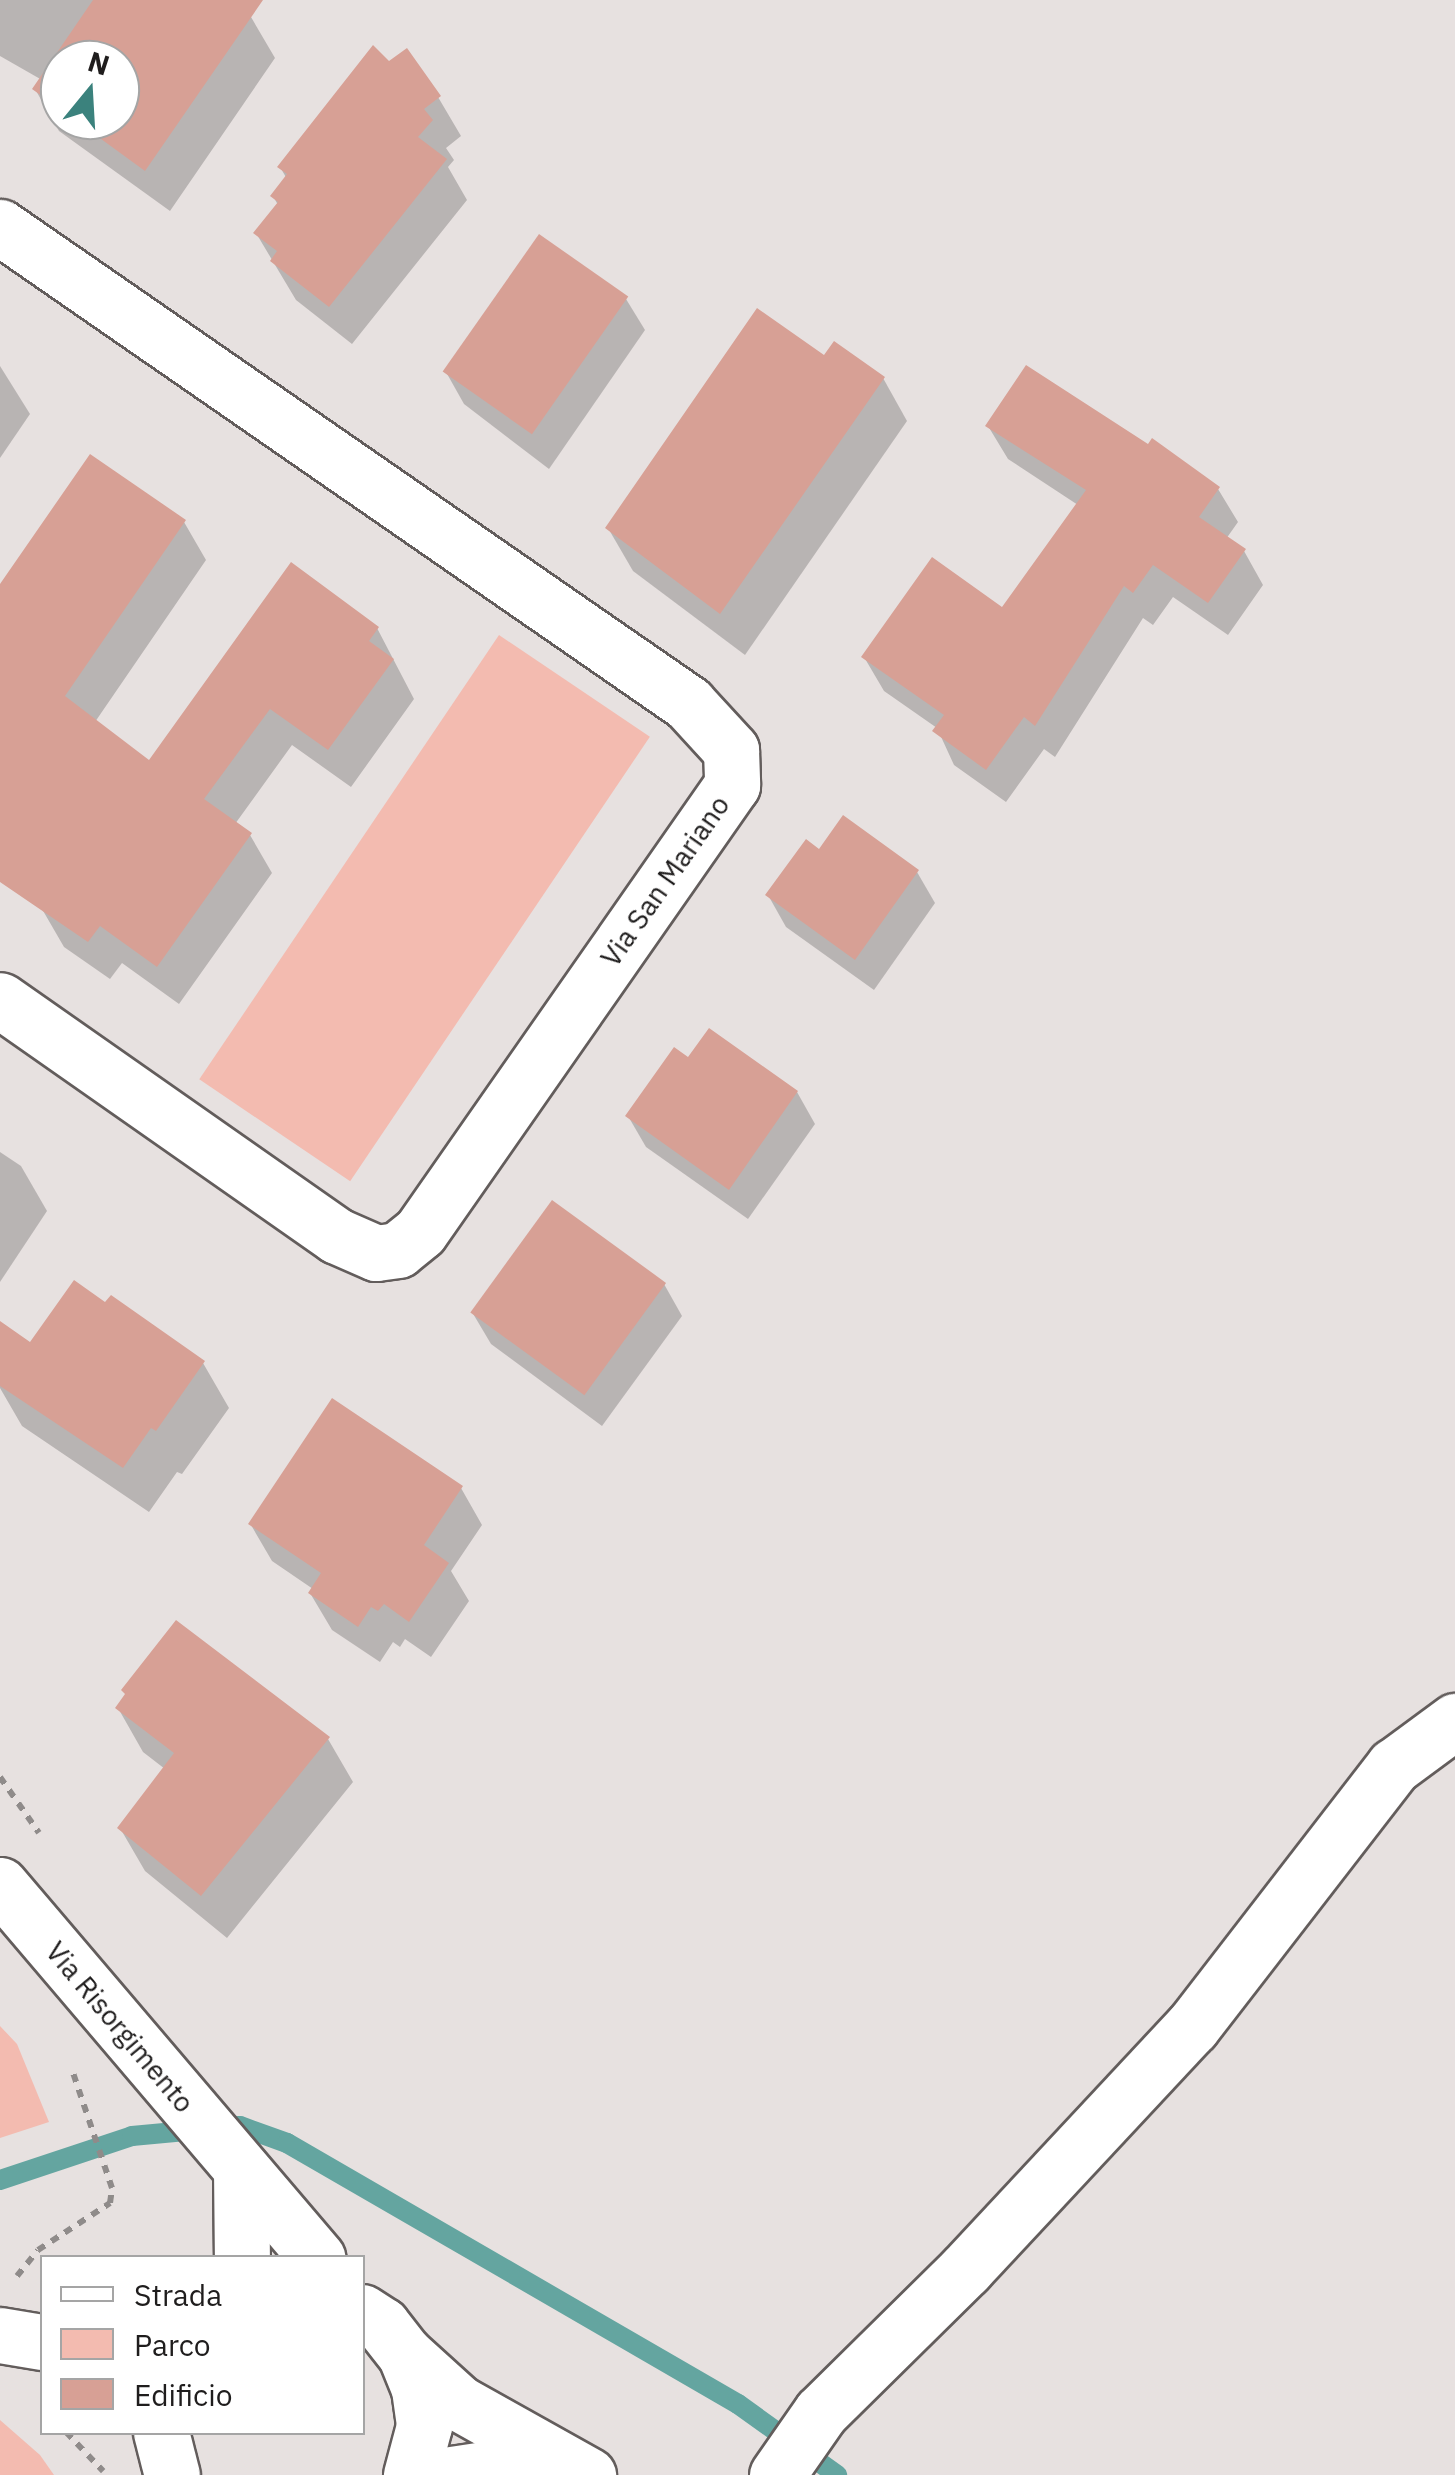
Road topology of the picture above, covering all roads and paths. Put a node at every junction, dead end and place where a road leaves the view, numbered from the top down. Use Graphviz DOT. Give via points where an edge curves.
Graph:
graph roads {
  1 [pos="0,228"];
  2 [pos="0,1000"];
  3 [pos="1455,1721"];
  4 [pos="0,1776"];
  5 [pos="45,1843"];
  6 [pos="0,1884"];
  7 [pos="82,2097"];
  8 [pos="237,2164"];
  9 [pos="242,2255"];
  10 [pos="315,2255"];
  11 [pos="365,2314"];
  12 [pos="23,2331"];
  13 [pos="405,2354"];
  14 [pos="69,2435"];
  15 [pos="582,2472"];
  16 [pos="778,2472"];
  17 [pos="106,2475"];
  18 [pos="411,2475"];
  19 [pos="445,2475"];
  1 -- 2 [label="street, Via San Mariano" via="688,703 731,750 732,785 420,1232 398,1250 376,1253 336,1236"];
  3 -- 16 [label="street" via="1394,1766 1192,2026 966,2270 822,2412"];
  4 -- 5 [label="path"];
  6 -- 8 [label="street, Via Risorgimento"];
  7 -- 12 [label="path" via="112,2188 110,2203 38,2250"];
  8 -- 9 [label="street"];
  8 -- 10 [label="street, Via Risorgimento"];
  11 -- 13 [label="street"];
  13 -- 15 [label="street" via="459,2403"];
  13 -- 18 [label="street" via="424,2426"];
  14 -- 17 [label="path"];
  15 -- 19 [label="street" via="491,2468"];
}
